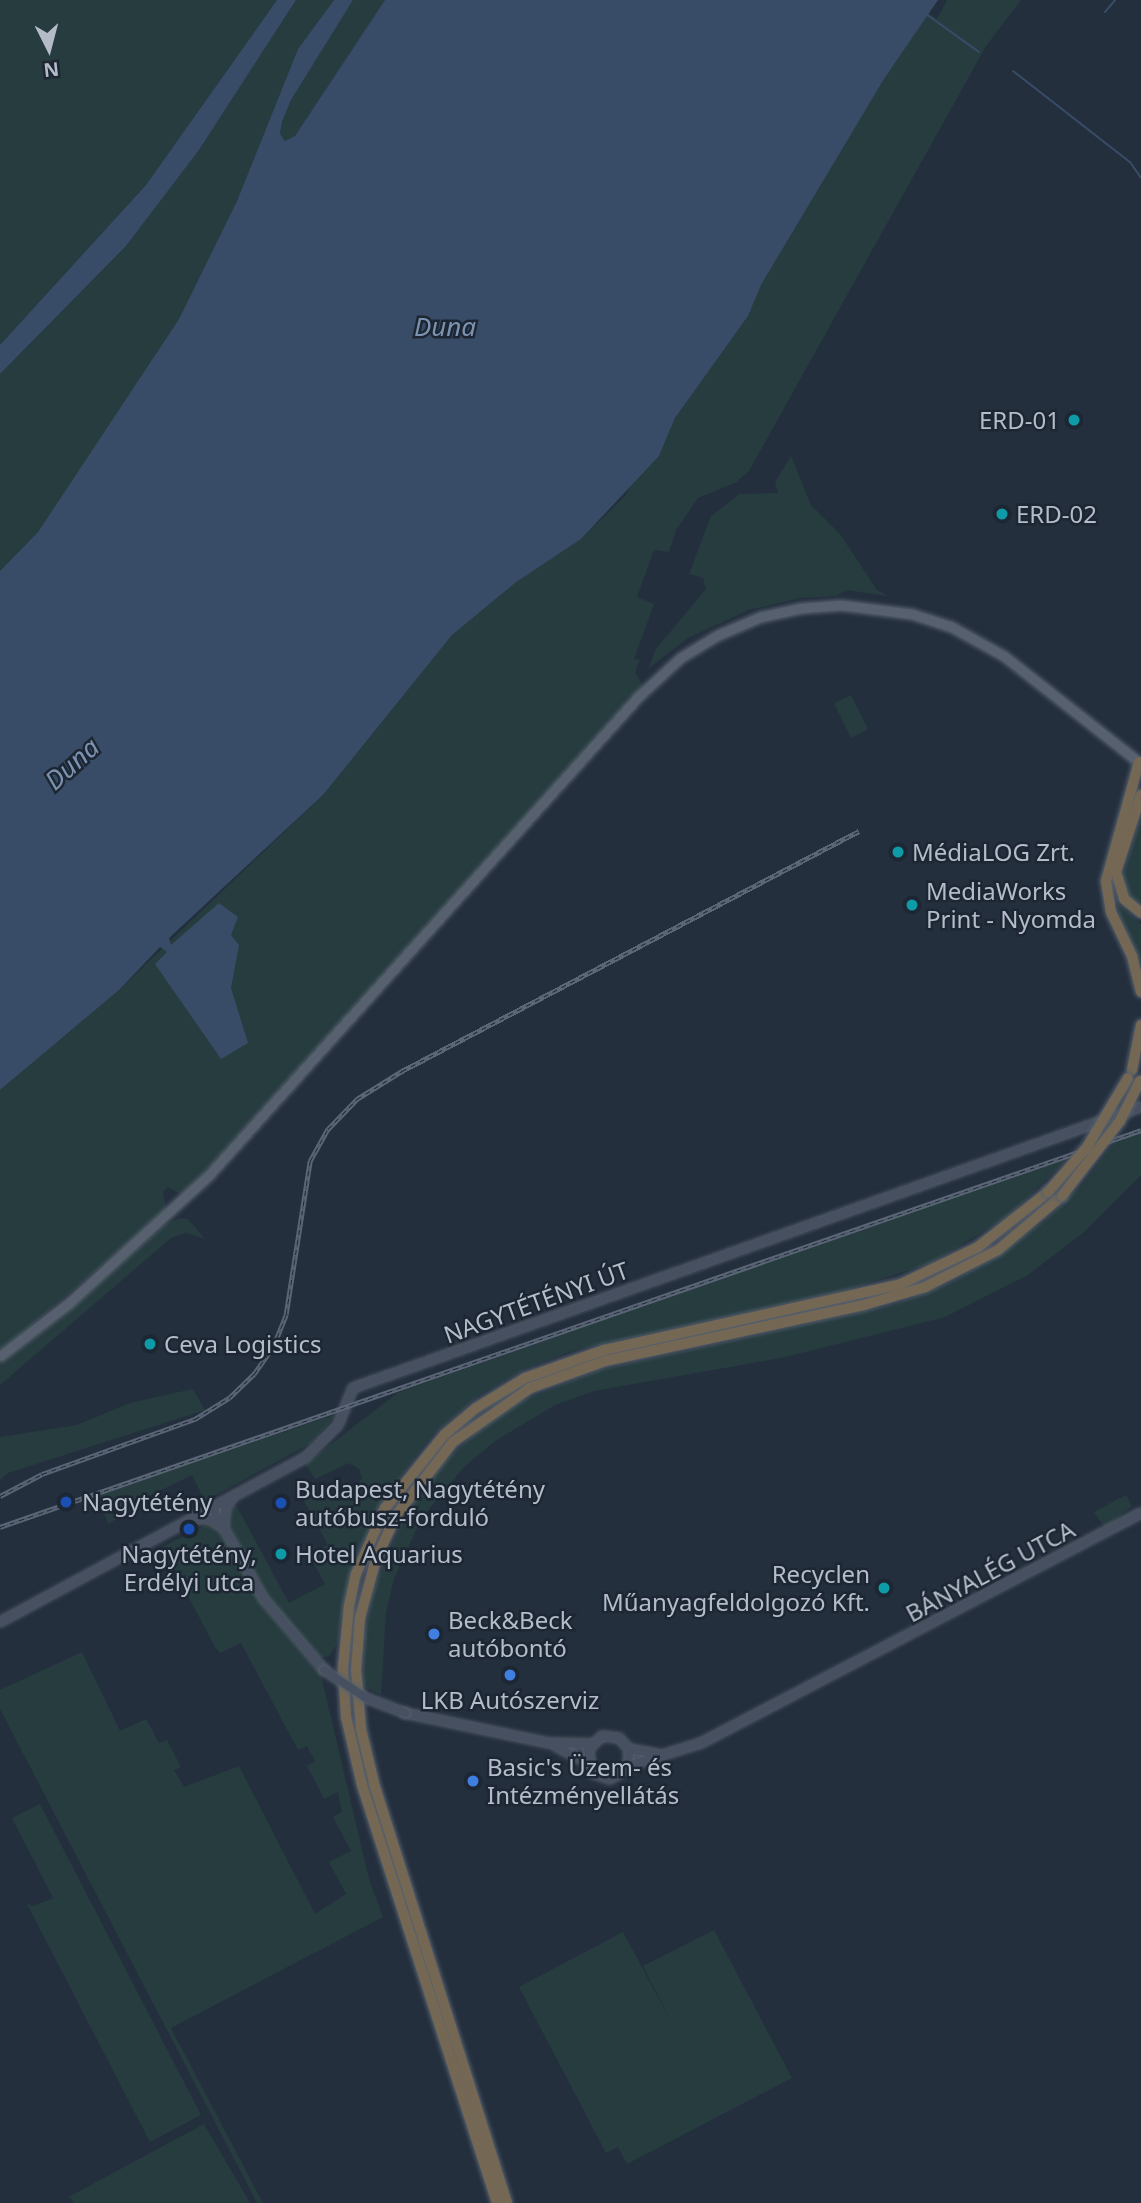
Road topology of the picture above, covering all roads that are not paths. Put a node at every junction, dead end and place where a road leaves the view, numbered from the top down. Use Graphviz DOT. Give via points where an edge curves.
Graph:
graph roads {
  1 [pos="1140,763"];
  2 [pos="1138,778"];
  3 [pos="1141,795"];
  4 [pos="1141,913"];
  5 [pos="1141,992"];
  6 [pos="1141,1025"];
  7 [pos="1141,1048"];
  8 [pos="1130,1074"];
  9 [pos="1140,1079"];
  10 [pos="1141,1107"];
  11 [pos="0,1356"];
  12 [pos="234,1495"];
  13 [pos="212,1507"];
  14 [pos="1141,1513"];
  15 [pos="189,1520"];
  16 [pos="224,1530"];
  17 [pos="0,1622"];
  18 [pos="548,1743"];
  19 [pos="591,1744"];
  20 [pos="629,1749"];
  21 [pos="668,1754"];
  22 [pos="587,1762"];
  23 [pos="628,1768"];
  24 [pos="497,2203"];
  25 [pos="508,2203"];
  1 -- 2 [label="highway"];
  1 -- 11 [label="main road" via="1004,656 950,626 912,614 841,605 801,608 760,617 718,635 680,658 639,696 209,1175 70,1302"];
  2 -- 5 [label="highway" via="1106,881 1111,912 1132,956"];
  3 -- 4 [label="highway" via="1116,872 1124,899"];
  6 -- 8 [label="highway"];
  7 -- 8 [label="highway"];
  8 -- 24 [label="highway, bridge" via="1087,1147 1048,1192 978,1247 901,1284 615,1347 534,1374 492,1396 445,1434 385,1508 356,1574 349,1606 342,1668 348,1724 362,1785"];
  9 -- 25 [label="highway, bridge" via="1120,1121 1062,1196 1004,1246 925,1287 864,1305 605,1361 530,1388 453,1442 397,1514 363,1602 356,1670 361,1729 373,1783"];
  10 -- 12 [label="street, NAGYTÉTÉNYI ÚT" via="353,1388 338,1425 319,1448"];
  12 -- 13 [label="street, NAGYTÉTÉNYI ÚT"];
  12 -- 16 [label="street" via="225,1510"];
  13 -- 15 [label="street, NAGYTÉTÉNYI ÚT"];
  13 -- 16 [label="street"];
  14 -- 21 [label="street, BÁNYALÉG UTCA" via="701,1744"];
  15 -- 16 [label="street" via="210,1519"];
  15 -- 17 [label="street, NAGYTÉTÉNYI ÚT"];
  16 -- 18 [label="street, bridge" via="263,1598 324,1670 366,1698 405,1713"];
  18 -- 19 [label="street"];
  18 -- 22 [label="street"];
  19 -- 20 [label="street, BÁNYALÉG UTCA" via="608,1735 619,1738"];
  19 -- 22 [label="street"];
  20 -- 21 [label="street, BÁNYALÉG UTCA"];
  20 -- 23 [label="street"];
  21 -- 23 [label="street, BÁNYALÉG UTCA"];
  22 -- 23 [label="street, BÁNYALÉG UTCA" via="593,1773 604,1779 621,1776"];
}
